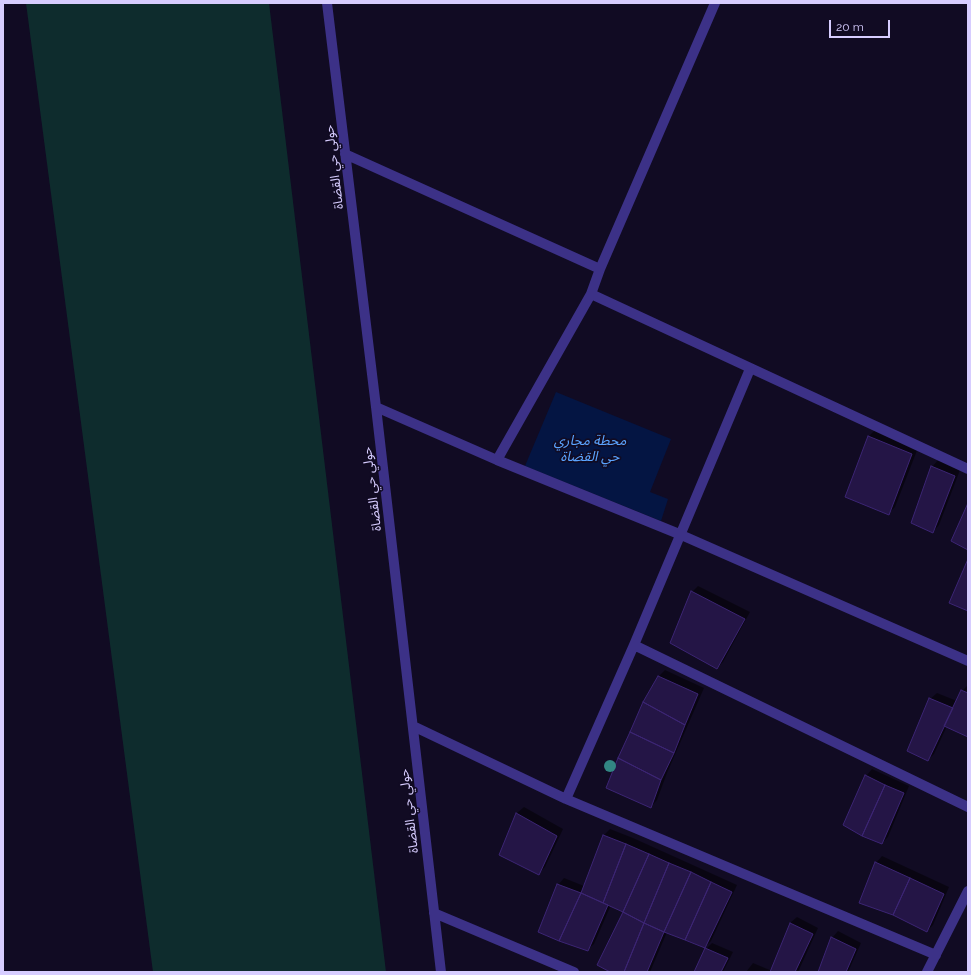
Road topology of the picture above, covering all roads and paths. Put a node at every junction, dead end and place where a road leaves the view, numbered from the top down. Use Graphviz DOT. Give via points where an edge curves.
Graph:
graph roads {
  1 [pos="327,3"];
  2 [pos="714,3"];
  3 [pos="345,154"];
  4 [pos="600,269"];
  5 [pos="591,294"];
  6 [pos="750,368"];
  7 [pos="376,407"];
  8 [pos="497,460"];
  9 [pos="968,469"];
  10 [pos="679,534"];
  11 [pos="634,645"];
  12 [pos="968,661"];
  13 [pos="413,726"];
  14 [pos="566,799"];
  15 [pos="968,807"];
  16 [pos="968,891"];
  17 [pos="434,913"];
  18 [pos="936,955"];
  19 [pos="442,972"];
  20 [pos="574,972"];
  21 [pos="927,972"];
  1 -- 3 [label="street, حولي حي القضاة"];
  2 -- 4 [label="street"];
  3 -- 4 [label="street"];
  3 -- 7 [label="street, حولي حي القضاة"];
  4 -- 5 [label="street"];
  5 -- 6 [label="street"];
  5 -- 8 [label="street"];
  6 -- 9 [label="street"];
  6 -- 10 [label="street"];
  7 -- 8 [label="street"];
  7 -- 13 [label="street, حولي حي القضاة"];
  8 -- 10 [label="street"];
  10 -- 11 [label="street"];
  10 -- 12 [label="street"];
  11 -- 14 [label="street"];
  11 -- 15 [label="street"];
  13 -- 14 [label="street"];
  13 -- 17 [label="street, حولي حي القضاة"];
  14 -- 18 [label="street"];
  16 -- 18 [label="street"];
  17 -- 19 [label="street, حولي حي القضاة"];
  17 -- 20 [label="street"];
  18 -- 21 [label="street"];
}
